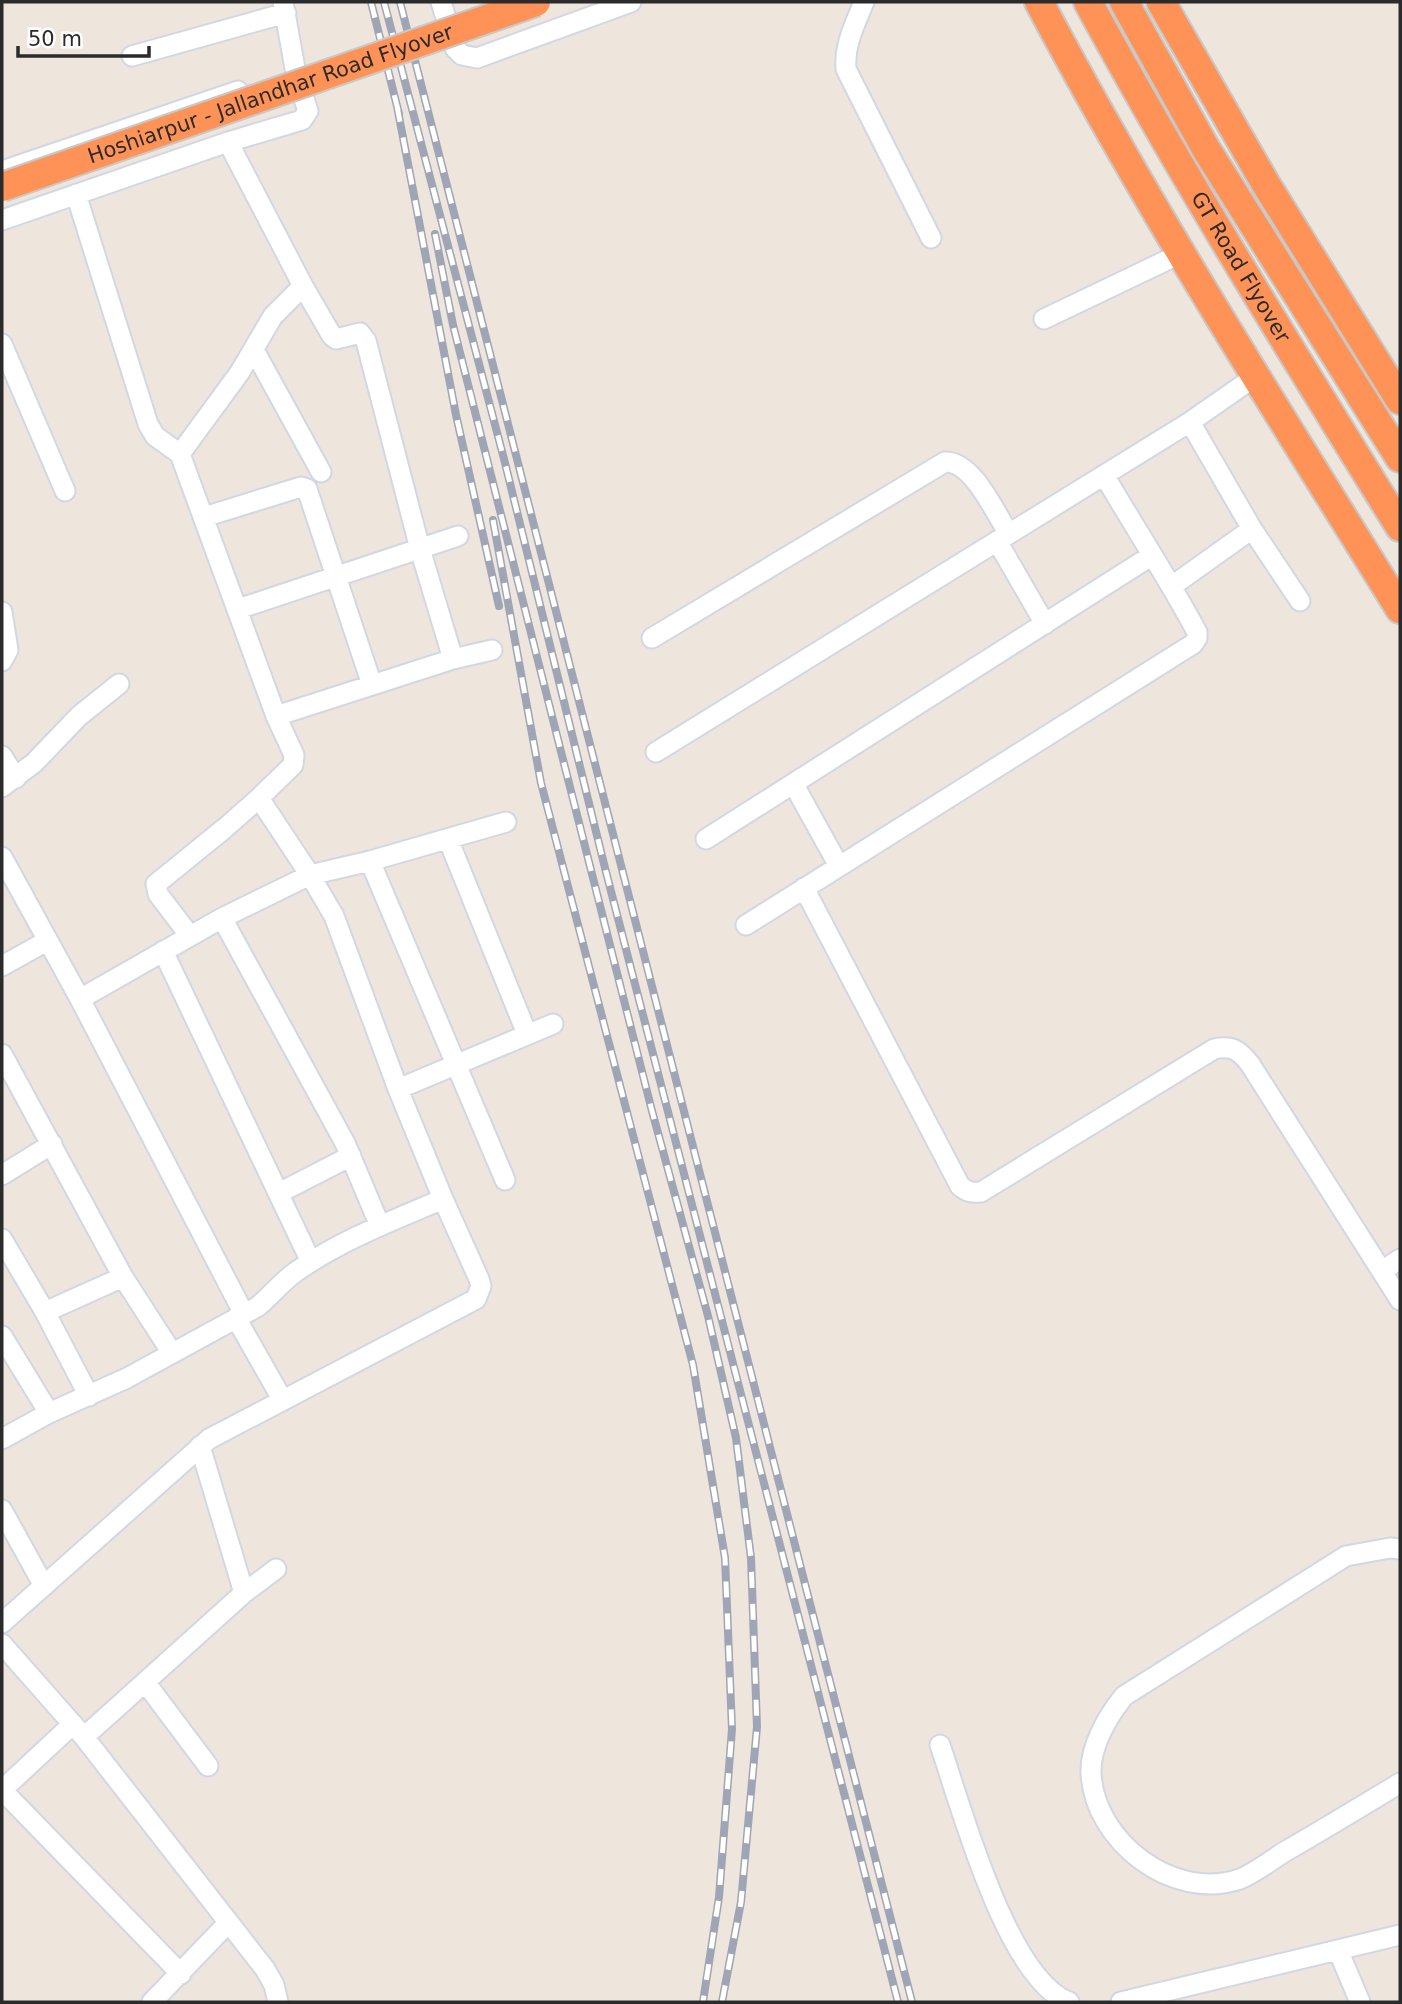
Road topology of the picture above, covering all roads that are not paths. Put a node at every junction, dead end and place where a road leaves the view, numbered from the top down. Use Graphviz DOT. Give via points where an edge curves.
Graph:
graph roads {
  1 [pos="441,2"];
  2 [pos="536,2"];
  3 [pos="632,2"];
  4 [pos="864,2"];
  5 [pos="1040,2"];
  6 [pos="1088,2"];
  7 [pos="1124,2"];
  8 [pos="1161,2"];
  9 [pos="285,7"];
  10 [pos="132,56"];
  11 [pos="296,74"];
  12 [pos="228,142"];
  13 [pos="2,171"];
  14 [pos="2,187"];
  15 [pos="75,194"];
  16 [pos="2,220"];
  17 [pos="931,238"];
  18 [pos="1182,253"];
  19 [pos="303,286"];
  20 [pos="1044,319"];
  21 [pos="2,344"];
  22 [pos="254,350"];
  23 [pos="1256,376"];
  24 [pos="1400,400"];
  25 [pos="1190,422"];
  26 [pos="180,454"];
  27 [pos="1400,458"];
  28 [pos="321,472"];
  29 [pos="1104,475"];
  30 [pos="65,491"];
  31 [pos="204,517"];
  32 [pos="1400,527"];
  33 [pos="1252,529"];
  34 [pos="458,536"];
  35 [pos="1003,538"];
  36 [pos="420,549"];
  37 [pos="1151,556"];
  38 [pos="335,576"];
  39 [pos="1172,586"];
  40 [pos="1300,601"];
  41 [pos="238,609"];
  42 [pos="1400,609"];
  43 [pos="2,612"];
  44 [pos="1045,624"];
  45 [pos="652,638"];
  46 [pos="492,650"];
  47 [pos="453,659"];
  48 [pos="2,661"];
  49 [pos="119,684"];
  50 [pos="372,685"];
  51 [pos="276,716"];
  52 [pos="656,752"];
  53 [pos="2,756"];
  54 [pos="9,783"];
  55 [pos="794,785"];
  56 [pos="259,797"];
  57 [pos="506,822"];
  58 [pos="448,839"];
  59 [pos="706,839"];
  60 [pos="2,857"];
  61 [pos="370,861"];
  62 [pos="839,866"];
  63 [pos="310,875"];
  64 [pos="804,888"];
  65 [pos="222,918"];
  66 [pos="746,925"];
  67 [pos="190,936"];
  68 [pos="47,941"];
  69 [pos="163,951"];
  70 [pos="2,965"];
  71 [pos="80,999"];
  72 [pos="553,1024"];
  73 [pos="527,1034"];
  74 [pos="2,1054"];
  75 [pos="457,1064"];
  76 [pos="398,1089"];
  77 [pos="52,1144"];
  78 [pos="351,1156"];
  79 [pos="2,1175"];
  80 [pos="505,1180"];
  81 [pos="279,1193"];
  82 [pos="443,1199"];
  83 [pos="380,1226"];
  84 [pos="2,1239"];
  85 [pos="1400,1259"];
  86 [pos="311,1262"];
  87 [pos="1382,1271"];
  88 [pos="123,1277"];
  89 [pos="1400,1300"];
  90 [pos="45,1312"];
  91 [pos="240,1316"];
  92 [pos="2,1336"];
  93 [pos="172,1353"];
  94 [pos="89,1396"];
  95 [pos="282,1399"];
  96 [pos="49,1413"];
  97 [pos="2,1439"];
  98 [pos="200,1446"];
  99 [pos="2,1510"];
  100 [pos="1400,1549"];
  101 [pos="276,1569"];
  102 [pos="44,1586"];
  103 [pos="244,1593"];
  104 [pos="2,1623"];
  105 [pos="2,1644"];
  106 [pos="145,1682"];
  107 [pos="79,1730"];
  108 [pos="940,1745"];
  109 [pos="208,1766"];
  110 [pos="1400,1783"];
  111 [pos="2,1790"];
  112 [pos="228,1923"];
  113 [pos="1400,1935"];
  114 [pos="1338,1950"];
  115 [pos="181,1974"];
  116 [pos="152,2002"];
  117 [pos="278,2002"];
  118 [pos="1069,2002"];
  119 [pos="1121,2002"];
  120 [pos="1360,2002"];
  1 -- 3 [label="street" via="455,48 477,58"];
  2 -- 14 [label="highway, Hoshiarpur - Jallandhar Road Flyover, bridge"];
  4 -- 17 [label="street" via="849,39 846,69"];
  5 -- 18 [label="highway"];
  6 -- 32 [label="highway, GT Road Flyover" via="1266,309"];
  7 -- 27 [label="highway, GT Road Flyover" via="1206,149"];
  8 -- 24 [label="highway" via="1267,186"];
  9 -- 10 [label="street"];
  9 -- 11 [label="street"];
  11 -- 12 [label="street" via="306,116"];
  11 -- 13 [label="street"];
  12 -- 15 [label="street"];
  12 -- 19 [label="street"];
  15 -- 16 [label="street"];
  15 -- 26 [label="street" via="148,424 155,436"];
  18 -- 20 [label="street"];
  18 -- 23 [label="highway"];
  19 -- 22 [label="street" via="273,316"];
  19 -- 36 [label="street" via="332,337 360,333 366,341"];
  21 -- 30 [label="street"];
  22 -- 26 [label="street"];
  22 -- 28 [label="street"];
  23 -- 25 [label="street"];
  23 -- 42 [label="highway"];
  25 -- 29 [label="street"];
  25 -- 33 [label="street"];
  26 -- 31 [label="street"];
  29 -- 35 [label="street"];
  29 -- 37 [label="street"];
  31 -- 38 [label="street" via="301,487 307,489"];
  31 -- 41 [label="street"];
  33 -- 39 [label="street"];
  33 -- 40 [label="street"];
  34 -- 36 [label="street"];
  35 -- 44 [label="street"];
  35 -- 45 [label="street" via="967,471 955,462 945,462"];
  35 -- 52 [label="street"];
  36 -- 38 [label="street"];
  36 -- 47 [label="street"];
  37 -- 39 [label="street"];
  37 -- 44 [label="street"];
  38 -- 41 [label="street"];
  38 -- 50 [label="street"];
  39 -- 62 [label="street" via="1197,632 1193,644"];
  41 -- 51 [label="street"];
  43 -- 48 [label="street" via="8,649"];
  44 -- 55 [label="street"];
  46 -- 47 [label="street"];
  47 -- 50 [label="street"];
  49 -- 54 [label="street"];
  50 -- 51 [label="street"];
  51 -- 56 [label="street" via="295,761"];
  53 -- 54 [label="street"];
  55 -- 59 [label="street"];
  55 -- 62 [label="street"];
  56 -- 63 [label="street"];
  56 -- 67 [label="street" via="156,884"];
  57 -- 58 [label="street"];
  58 -- 61 [label="street"];
  58 -- 73 [label="street"];
  60 -- 68 [label="street"];
  61 -- 63 [label="street"];
  61 -- 75 [label="street"];
  62 -- 64 [label="street"];
  63 -- 65 [label="street"];
  63 -- 76 [label="street" via="334,915"];
  64 -- 66 [label="street"];
  64 -- 87 [label="street" via="966,1190 981,1192 1214,1049 1229,1046 1250,1065"];
  65 -- 67 [label="street"];
  65 -- 78 [label="street"];
  67 -- 69 [label="street"];
  68 -- 70 [label="street"];
  68 -- 71 [label="street"];
  69 -- 71 [label="street"];
  69 -- 81 [label="street"];
  71 -- 91 [label="street"];
  72 -- 73 [label="street"];
  73 -- 75 [label="street"];
  74 -- 77 [label="street"];
  75 -- 76 [label="street"];
  75 -- 80 [label="street"];
  76 -- 82 [label="street"];
  77 -- 79 [label="street"];
  77 -- 88 [label="street"];
  78 -- 81 [label="street"];
  78 -- 83 [label="street"];
  81 -- 86 [label="street"];
  82 -- 83 [label="street"];
  82 -- 95 [label="street" via="480,1279 476,1299"];
  83 -- 86 [label="street"];
  84 -- 90 [label="street"];
  85 -- 87 [label="street"];
  86 -- 91 [label="street"];
  87 -- 89 [label="street"];
  88 -- 90 [label="street"];
  88 -- 93 [label="street"];
  90 -- 94 [label="street"];
  91 -- 93 [label="street"];
  91 -- 95 [label="street"];
  92 -- 96 [label="street"];
  93 -- 94 [label="street"];
  94 -- 96 [label="street"];
  95 -- 98 [label="street"];
  96 -- 97 [label="street"];
  98 -- 102 [label="street"];
  98 -- 103 [label="street"];
  99 -- 102 [label="street"];
  100 -- 110 [label="street" via="1346,1556 1124,1696 1109,1714 1091,1772 1101,1816 1123,1845 1177,1879 1206,1884 1240,1879"];
  101 -- 103 [label="street"];
  102 -- 104 [label="street"];
  103 -- 106 [label="street"];
  105 -- 107 [label="street"];
  106 -- 107 [label="street"];
  106 -- 109 [label="street"];
  107 -- 111 [label="street"];
  107 -- 112 [label="street"];
  108 -- 118 [label="street" via="985,1879 1018,1948 1041,1983"];
  111 -- 115 [label="street"];
  112 -- 115 [label="street"];
  112 -- 117 [label="street" via="265,1969"];
  113 -- 114 [label="street"];
  114 -- 119 [label="street"];
  114 -- 120 [label="street"];
  115 -- 116 [label="street"];
}
